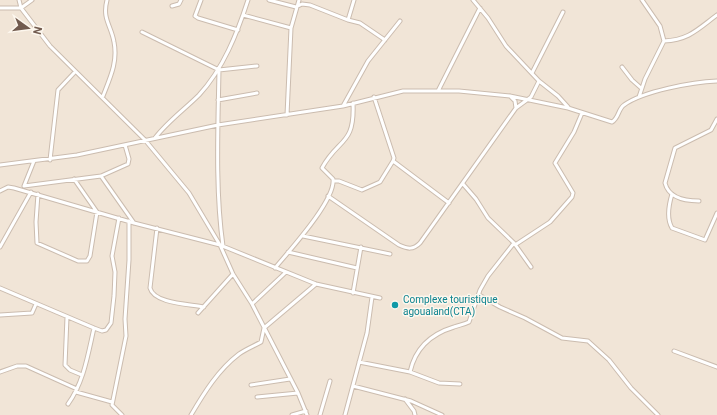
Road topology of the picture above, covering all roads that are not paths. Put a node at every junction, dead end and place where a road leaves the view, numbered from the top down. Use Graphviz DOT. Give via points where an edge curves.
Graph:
graph roads {
  1 [pos="19,0"];
  2 [pos="32,0"];
  3 [pos="108,0"];
  4 [pos="181,0"];
  5 [pos="201,0"];
  6 [pos="248,0"];
  7 [pos="269,0"];
  8 [pos="298,0"];
  9 [pos="354,0"];
  10 [pos="474,0"];
  11 [pos="642,0"];
  12 [pos="172,6"];
  13 [pos="296,7"];
  14 [pos="0,8"];
  15 [pos="21,8"];
  16 [pos="480,8"];
  17 [pos="563,12"];
  18 [pos="243,15"];
  19 [pos="717,16"];
  20 [pos="348,20"];
  21 [pos="400,21"];
  22 [pos="291,28"];
  23 [pos="238,30"];
  24 [pos="142,32"];
  25 [pos="385,40"];
  26 [pos="664,41"];
  27 [pos="257,66"];
  28 [pos="622,67"];
  29 [pos="219,70"];
  30 [pos="74,73"];
  31 [pos="532,73"];
  32 [pos="539,80"];
  33 [pos="717,81"];
  34 [pos="641,88"];
  35 [pos="438,91"];
  36 [pos="257,93"];
  37 [pos="103,96"];
  38 [pos="510,96"];
  39 [pos="374,97"];
  40 [pos="638,97"];
  41 [pos="529,99"];
  42 [pos="218,100"];
  43 [pos="353,103"];
  44 [pos="343,106"];
  45 [pos="516,108"];
  46 [pos="568,108"];
  47 [pos="582,113"];
  48 [pos="287,115"];
  49 [pos="717,119"];
  50 [pos="218,125"];
  51 [pos="155,138"];
  52 [pos="145,140"];
  53 [pos="126,145"];
  54 [pos="50,160"];
  55 [pos="34,161"];
  56 [pos="393,162"];
  57 [pos="0,165"];
  58 [pos="101,176"];
  59 [pos="74,179"];
  60 [pos="334,181"];
  61 [pos="463,184"];
  62 [pos="23,188"];
  63 [pos="0,191"];
  64 [pos="31,192"];
  65 [pos="38,194"];
  66 [pos="672,194"];
  67 [pos="328,196"];
  68 [pos="699,201"];
  69 [pos="449,203"];
  70 [pos="97,212"];
  71 [pos="717,213"];
  72 [pos="119,218"];
  73 [pos="128,221"];
  74 [pos="134,222"];
  75 [pos="157,228"];
  76 [pos="303,236"];
  77 [pos="515,244"];
  78 [pos="221,245"];
  79 [pos="0,247"];
  80 [pos="360,247"];
  81 [pos="288,252"];
  82 [pos="390,254"];
  83 [pos="531,267"];
  84 [pos="275,268"];
  85 [pos="357,268"];
  86 [pos="285,273"];
  87 [pos="234,274"];
  88 [pos="316,284"];
  89 [pos="0,288"];
  90 [pos="352,292"];
  91 [pos="479,295"];
  92 [pos="372,297"];
  93 [pos="380,298"];
  94 [pos="36,304"];
  95 [pos="252,304"];
  96 [pos="204,306"];
  97 [pos="198,313"];
  98 [pos="0,315"];
  99 [pos="67,317"];
  100 [pos="94,328"];
  101 [pos="264,328"];
  102 [pos="674,351"];
  103 [pos="359,362"];
  104 [pos="717,367"];
  105 [pos="0,372"];
  106 [pos="410,372"];
  107 [pos="82,375"];
  108 [pos="290,379"];
  109 [pos="330,381"];
  110 [pos="460,384"];
  111 [pos="251,385"];
  112 [pos="353,386"];
  113 [pos="77,390"];
  114 [pos="298,392"];
  115 [pos="257,397"];
  116 [pos="405,399"];
  117 [pos="112,402"];
  118 [pos="68,404"];
  119 [pos="306,410"];
  120 [pos="122,415"];
  121 [pos="191,415"];
  122 [pos="292,415"];
  123 [pos="307,415"];
  124 [pos="320,415"];
  125 [pos="345,415"];
  126 [pos="415,415"];
  127 [pos="442,415"];
  128 [pos="658,415"];
  1 -- 15 [label="street"];
  2 -- 15 [label="street"];
  3 -- 37 [label="street" via="105,16 113,34 116,58"];
  4 -- 12 [label="street" via="179,4"];
  5 -- 23 [label="street" via="196,16 198,18"];
  6 -- 18 [label="street"];
  7 -- 13 [label="street"];
  8 -- 13 [label="street"];
  9 -- 20 [label="street"];
  10 -- 16 [label="street"];
  11 -- 26 [label="street" via="660,26"];
  13 -- 20 [label="street" via="302,4 310,5"];
  13 -- 22 [label="street"];
  14 -- 15 [label="street"];
  15 -- 30 [label="street"];
  16 -- 31 [label="street" via="506,46"];
  16 -- 35 [label="street"];
  17 -- 31 [label="street"];
  18 -- 22 [label="street"];
  18 -- 23 [label="street"];
  19 -- 26 [label="street" via="696,32 673,41"];
  20 -- 25 [label="street" via="363,24"];
  21 -- 25 [label="street"];
  22 -- 48 [label="street"];
  23 -- 29 [label="street"];
  24 -- 29 [label="street"];
  25 -- 44 [label="street" via="368,61"];
  26 -- 34 [label="street"];
  27 -- 29 [label="street"];
  28 -- 34 [label="street"];
  29 -- 42 [label="street"];
  29 -- 51 [label="street"];
  30 -- 37 [label="street"];
  30 -- 54 [label="street" via="58,90"];
  31 -- 32 [label="street"];
  32 -- 41 [label="street"];
  32 -- 46 [label="street"];
  33 -- 40 [label="street" via="690,83"];
  34 -- 40 [label="street"];
  35 -- 38 [label="street"];
  35 -- 39 [label="street" via="403,91"];
  36 -- 42 [label="street"];
  37 -- 52 [label="street"];
  38 -- 41 [label="street"];
  38 -- 45 [label="street" via="515,101"];
  39 -- 43 [label="street"];
  39 -- 56 [label="street" via="394,158"];
  40 -- 47 [label="street" via="622,106 612,122"];
  41 -- 45 [label="street"];
  41 -- 46 [label="street"];
  42 -- 50 [label="street"];
  43 -- 44 [label="street"];
  43 -- 60 [label="street" via="352,129 322,168"];
  44 -- 48 [label="street"];
  45 -- 61 [label="street"];
  46 -- 47 [label="street"];
  47 -- 77 [label="street" via="555,163 573,193 572,197 550,222"];
  48 -- 50 [label="street"];
  49 -- 66 [label="street" via="711,130 675,148 665,183"];
  50 -- 51 [label="street"];
  50 -- 78 [label="street"];
  51 -- 52 [label="street"];
  52 -- 53 [label="street"];
  52 -- 78 [label="street" via="189,193"];
  53 -- 54 [label="street"];
  53 -- 58 [label="street" via="128,164"];
  54 -- 55 [label="street"];
  55 -- 57 [label="street"];
  55 -- 62 [label="street"];
  56 -- 60 [label="street" via="380,182 362,190"];
  56 -- 69 [label="street"];
  58 -- 59 [label="street"];
  58 -- 74 [label="street"];
  59 -- 62 [label="street"];
  59 -- 70 [label="street"];
  60 -- 67 [label="street"];
  61 -- 69 [label="street"];
  61 -- 77 [label="street" via="488,218"];
  62 -- 63 [label="street" via="8,187"];
  62 -- 64 [label="street"];
  64 -- 65 [label="street"];
  64 -- 79 [label="street"];
  65 -- 70 [label="street"];
  65 -- 70 [label="street" via="37,243 78,261 89,259"];
  66 -- 68 [label="street" via="677,198"];
  66 -- 71 [label="street" via="669,206 672,228 704,240"];
  67 -- 69 [label="street" via="408,249 420,243"];
  67 -- 76 [label="street"];
  70 -- 72 [label="street"];
  72 -- 73 [label="street"];
  72 -- 100 [label="street" via="112,256 115,281 111,323 106,330"];
  73 -- 74 [label="street"];
  73 -- 117 [label="street" via="126,336"];
  74 -- 75 [label="street"];
  75 -- 78 [label="street"];
  75 -- 96 [label="street" via="151,292 155,296 181,304"];
  76 -- 80 [label="street"];
  76 -- 81 [label="street"];
  77 -- 83 [label="street"];
  77 -- 91 [label="street" via="488,276"];
  78 -- 84 [label="street"];
  78 -- 87 [label="street"];
  80 -- 82 [label="street"];
  80 -- 85 [label="street"];
  81 -- 84 [label="street"];
  81 -- 85 [label="street"];
  84 -- 86 [label="street"];
  85 -- 90 [label="street"];
  86 -- 88 [label="street"];
  86 -- 95 [label="street"];
  87 -- 95 [label="street"];
  87 -- 96 [label="street"];
  88 -- 90 [label="street"];
  88 -- 101 [label="street"];
  89 -- 94 [label="street"];
  90 -- 92 [label="street"];
  91 -- 106 [label="street" via="469,322 436,334 428,340 413,359"];
  91 -- 128 [label="street" via="562,338 588,341 609,360 631,388"];
  92 -- 93 [label="street"];
  92 -- 103 [label="street"];
  94 -- 98 [label="street" via="32,313"];
  94 -- 99 [label="street"];
  95 -- 101 [label="street"];
  96 -- 97 [label="street"];
  99 -- 100 [label="street"];
  99 -- 107 [label="street" via="65,365"];
  100 -- 107 [label="street"];
  101 -- 108 [label="street"];
  101 -- 121 [label="street" via="261,342 230,361 208,388"];
  102 -- 104 [label="street"];
  103 -- 106 [label="street"];
  103 -- 112 [label="street"];
  105 -- 113 [label="street" via="17,366 26,366"];
  106 -- 110 [label="street" via="438,383"];
  107 -- 113 [label="street"];
  108 -- 111 [label="street"];
  108 -- 114 [label="street"];
  109 -- 124 [label="street"];
  112 -- 116 [label="street"];
  112 -- 125 [label="street"];
  113 -- 117 [label="street"];
  113 -- 118 [label="street"];
  114 -- 115 [label="street"];
  114 -- 119 [label="street"];
  116 -- 126 [label="street"];
  116 -- 127 [label="street"];
  117 -- 120 [label="street" via="113,408"];
  119 -- 122 [label="street"];
  119 -- 123 [label="street"];
}
